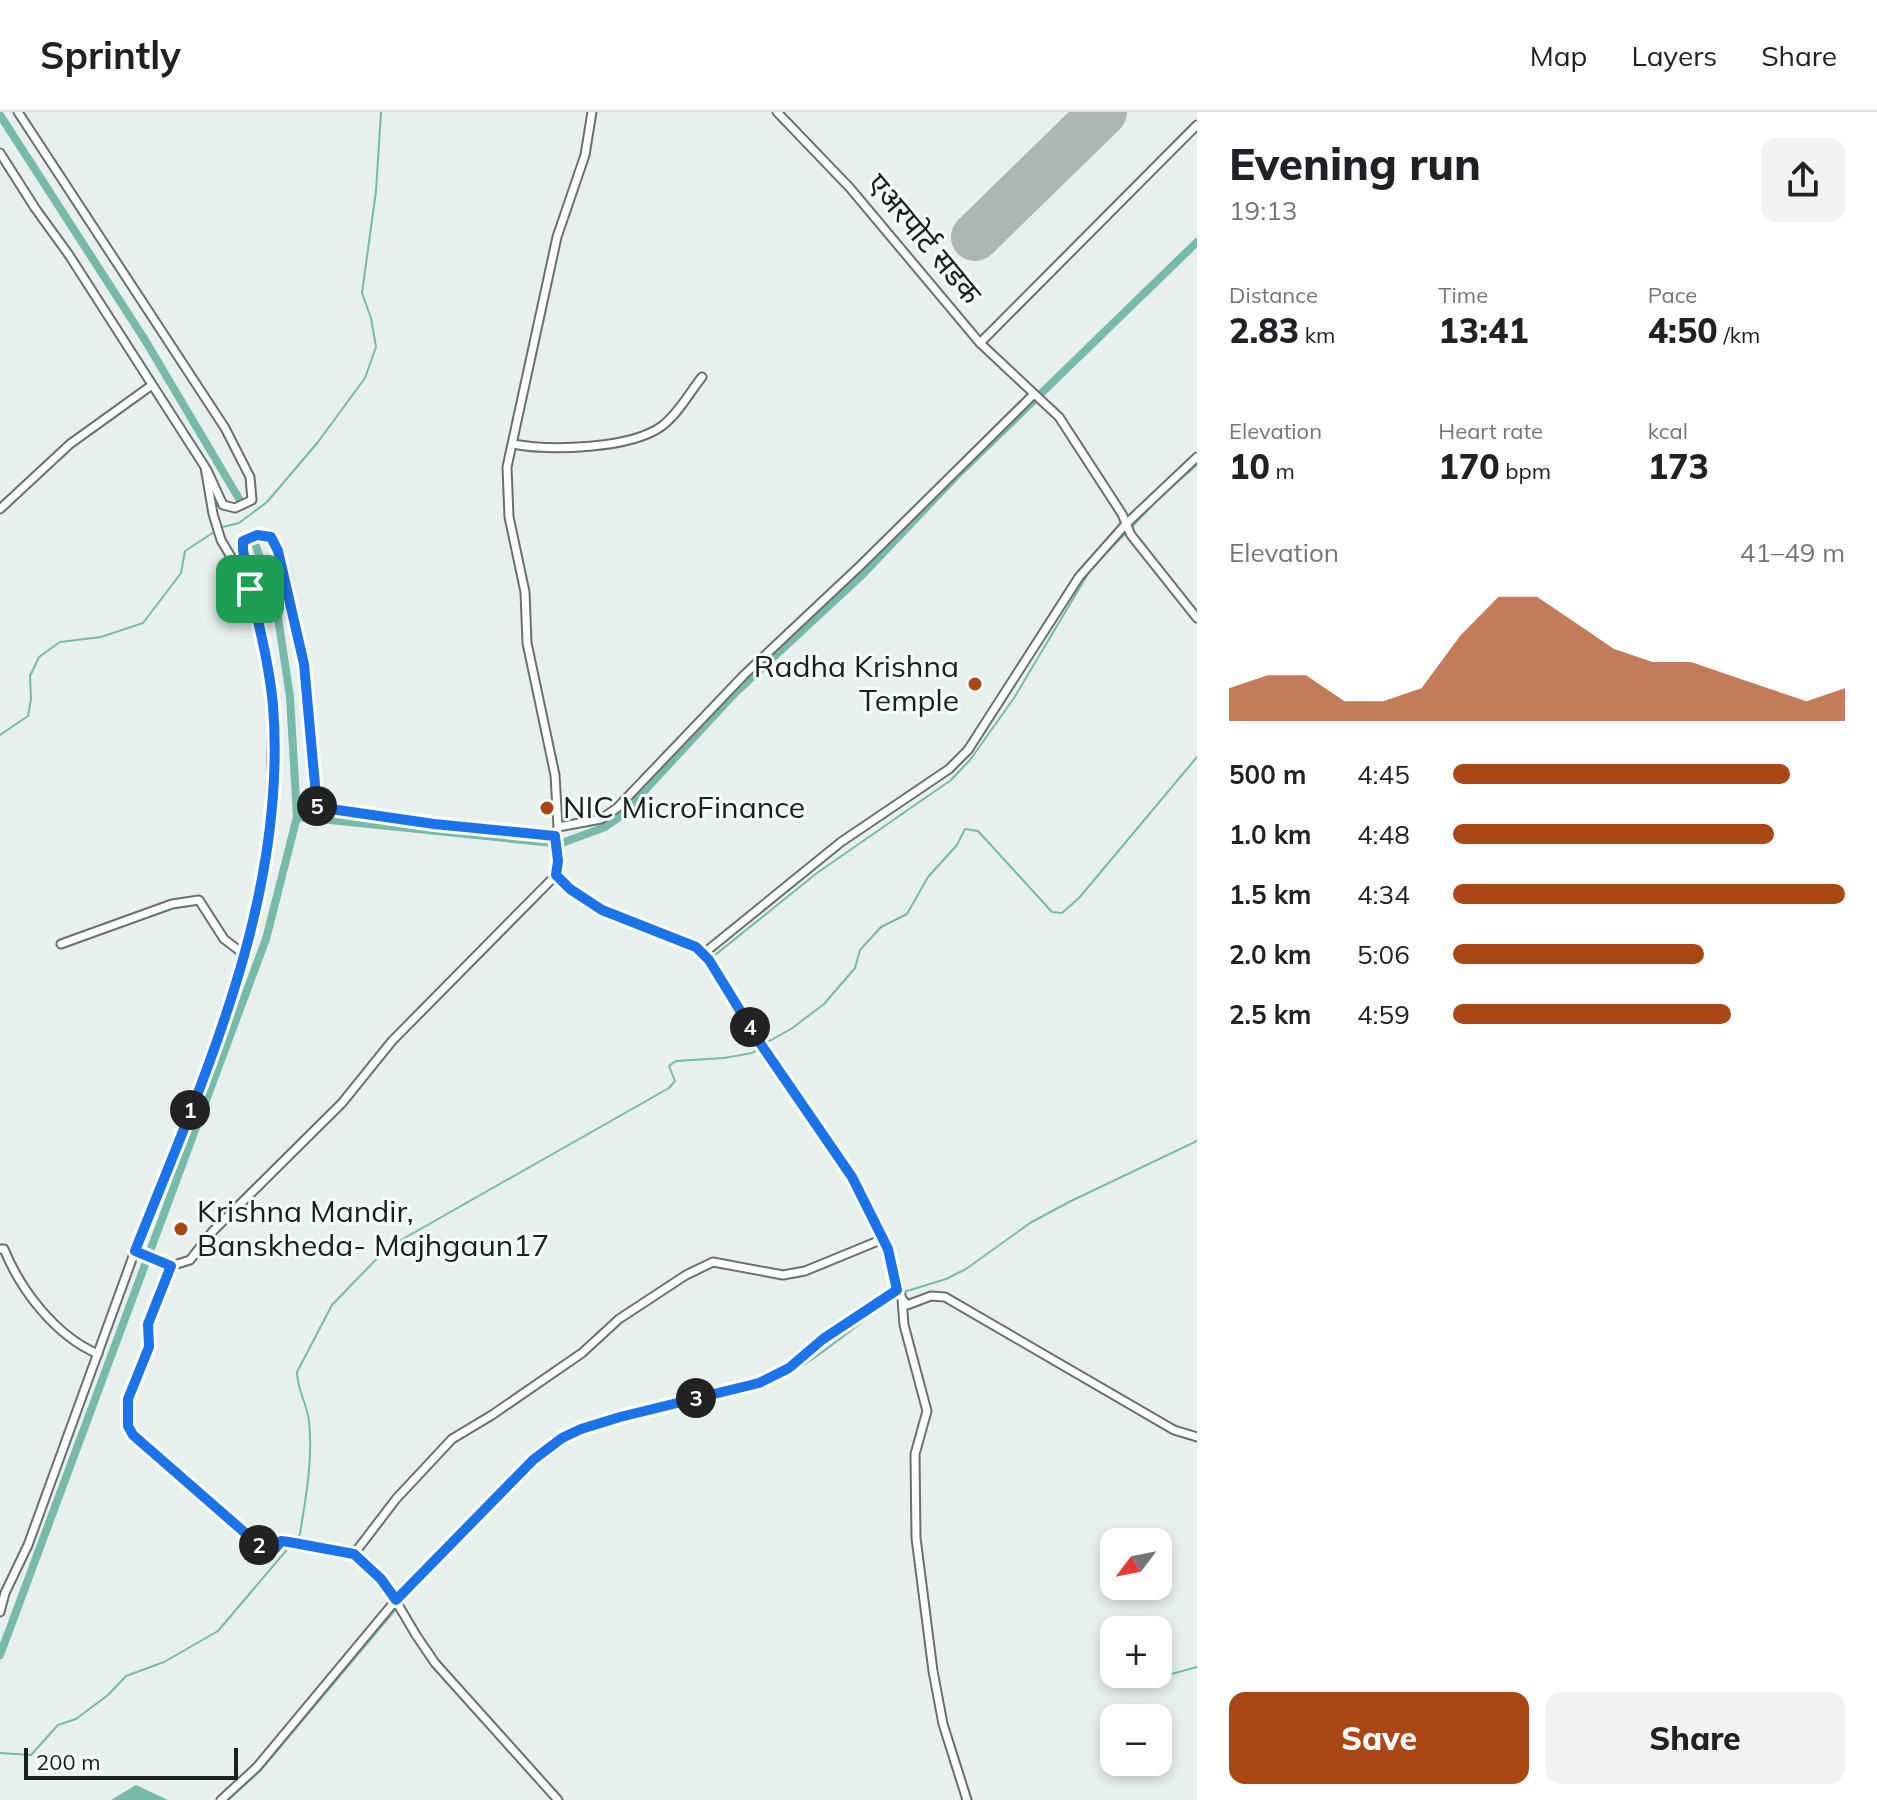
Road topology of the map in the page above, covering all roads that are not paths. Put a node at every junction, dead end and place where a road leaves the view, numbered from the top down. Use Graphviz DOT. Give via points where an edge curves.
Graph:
graph roads {
  1 [pos="18,112"];
  2 [pos="592,112"];
  3 [pos="777,112"];
  4 [pos="1197,125"];
  5 [pos="0,153"];
  6 [pos="980,343"];
  7 [pos="702,377"];
  8 [pos="152,385"];
  9 [pos="1036,397"];
  10 [pos="513,444"];
  11 [pos="1197,457"];
  12 [pos="205,467"];
  13 [pos="0,509"];
  14 [pos="1128,529"];
  15 [pos="250,589"];
  16 [pos="1197,618"];
  17 [pos="556,832"];
  18 [pos="556,875"];
  19 [pos="61,944"];
  20 [pos="703,954"];
  21 [pos="245,955"];
  22 [pos="883,1239"];
  23 [pos="0,1249"];
  24 [pos="135,1251"];
  25 [pos="167,1264"];
  26 [pos="897,1290"];
  27 [pos="902,1299"];
  28 [pos="98,1354"];
  29 [pos="1197,1437"];
  30 [pos="354,1554"];
  31 [pos="3,1594"];
  32 [pos="398,1603"];
  33 [pos="0,1612"];
  34 [pos="221,1800"];
  35 [pos="558,1800"];
  36 [pos="967,1800"];
  1 -- 12 [label="street" via="225,428 250,477 252,500 235,508 223,505"];
  2 -- 10 [label="street" via="585,155 557,237"];
  3 -- 6 [label="street, एअरपोर्ट सडक" via="850,188"];
  4 -- 6 [label="street"];
  5 -- 8 [label="street"];
  6 -- 9 [label="street, एअरपोर्ट सडक"];
  7 -- 10 [label="street" via="661,426 647,433 583,448"];
  8 -- 12 [label="street"];
  8 -- 13 [label="street" via="70,444"];
  9 -- 14 [label="street, एअरपोर्ट सडक" via="1059,417"];
  9 -- 17 [label="street" via="744,675 617,808 601,819"];
  10 -- 17 [label="street" via="507,467 509,517 525,592 529,658 555,775"];
  11 -- 14 [label="street"];
  12 -- 15 [label="street" via="221,540"];
  14 -- 16 [label="street, एअरपोर्ट सडक"];
  14 -- 20 [label="street" via="1079,577 968,750 949,769 841,842"];
  15 -- 17 [label="street" via="243,541 271,537 304,664 317,807 434,824"];
  15 -- 21 [label="street" via="266,648 273,707 273,793 270,840"];
  17 -- 18 [label="street"];
  18 -- 20 [label="street" via="602,910 676,937"];
  18 -- 25 [label="street" via="392,1041 342,1103 190,1260"];
  19 -- 21 [label="street" via="172,904 199,900 224,939"];
  20 -- 22 [label="street" via="852,1177"];
  21 -- 24 [label="street"];
  22 -- 26 [label="street"];
  22 -- 30 [label="street" via="805,1271 783,1275 713,1262 686,1275 619,1319 582,1353 452,1439"];
  23 -- 28 [label="street" via="15,1276 57,1325 77,1345"];
  24 -- 25 [label="street"];
  24 -- 28 [label="street"];
  25 -- 30 [label="street" via="148,1324 149,1347 128,1399 133,1435 268,1550 281,1541"];
  26 -- 27 [label="street"];
  26 -- 32 [label="street" via="789,1368 759,1383 620,1417 562,1438 533,1460"];
  27 -- 29 [label="street" via="907,1305 945,1297 1174,1430"];
  27 -- 36 [label="street" via="927,1411 915,1454 914,1505 931,1657 943,1724"];
  28 -- 31 [label="street" via="28,1545"];
  30 -- 32 [label="street"];
  31 -- 33 [label="street"];
  32 -- 34 [label="street" via="257,1767"];
  32 -- 35 [label="street" via="435,1663"];
}
